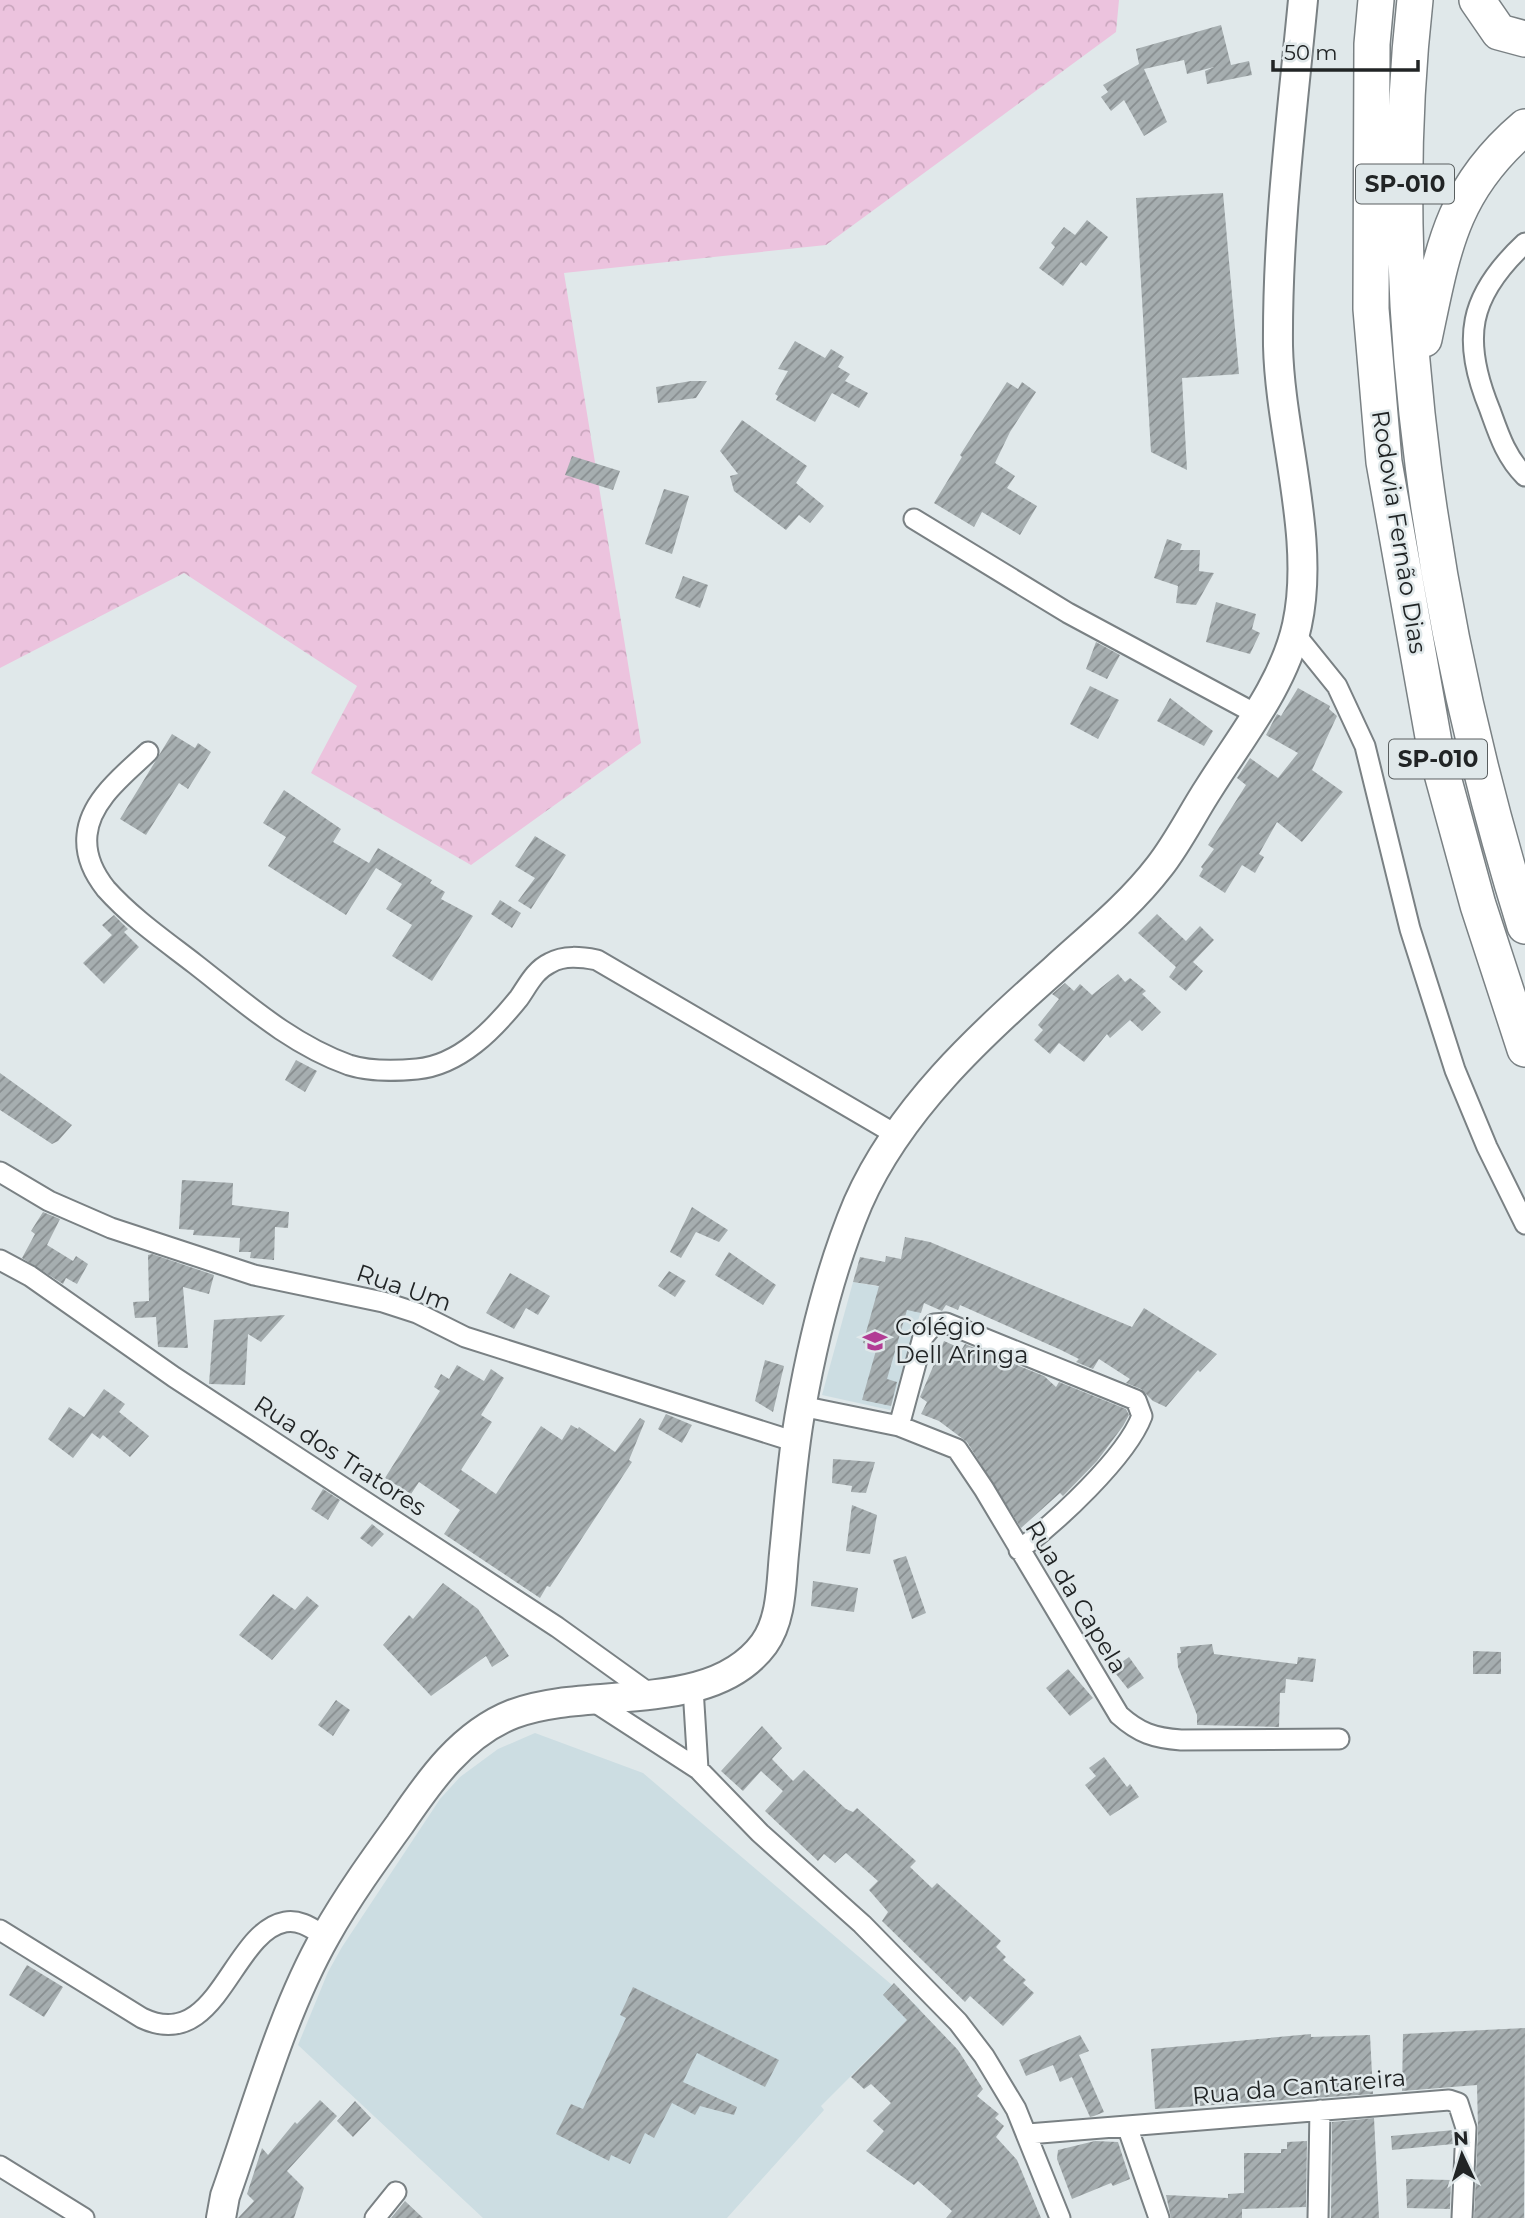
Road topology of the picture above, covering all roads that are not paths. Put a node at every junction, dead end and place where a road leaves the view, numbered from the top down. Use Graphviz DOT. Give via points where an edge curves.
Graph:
graph roads {
  1 [pos="1303,0"];
  2 [pos="1353,0"];
  3 [pos="1376,0"];
  4 [pos="1415,0"];
  5 [pos="1477,0"];
  6 [pos="1525,39"];
  7 [pos="1372,44"];
  8 [pos="1525,127"];
  9 [pos="1525,243"];
  10 [pos="1412,368"];
  11 [pos="1525,476"];
  12 [pos="914,519"];
  13 [pos="1295,634"];
  14 [pos="1256,714"];
  15 [pos="148,752"];
  16 [pos="1525,926"];
  17 [pos="1525,1049"];
  18 [pos="895,1134"];
  19 [pos="0,1172"];
  20 [pos="1525,1224"];
  21 [pos="0,1260"];
  22 [pos="801,1406"];
  23 [pos="899,1426"];
  24 [pos="796,1442"];
  25 [pos="1020,1550"];
  26 [pos="693,1688"];
  27 [pos="653,1696"];
  28 [pos="590,1699"];
  29 [pos="1339,1739"];
  30 [pos="698,1769"];
  31 [pos="0,1930"];
  32 [pos="325,1936"];
  33 [pos="1320,2110"];
  34 [pos="1127,2126"];
  35 [pos="1028,2134"];
  36 [pos="0,2166"];
  37 [pos="396,2192"];
  38 [pos="83,2218"];
  39 [pos="221,2218"];
  40 [pos="374,2218"];
  41 [pos="1060,2218"];
  42 [pos="1159,2218"];
  43 [pos="1318,2218"];
  44 [pos="1462,2218"];
  1 -- 13 [label="main road" via="1280,229 1278,354 1301,558 1302,598"];
  2 -- 7 [label="highway"];
  3 -- 7 [label="highway, Rodovia Fernão Dias / SP-010"];
  4 -- 10 [label="highway, Rodovia Fernão Dias / SP-010" via="1404,230"];
  5 -- 6 [label="highway" via="1499,32"];
  7 -- 17 [label="highway, Rodovia Fernão Dias / SP-010" via="1371,309 1384,462 1435,748 1478,905"];
  8 -- 10 [label="highway" via="1488,162 1456,214 1439,259 1423,343"];
  9 -- 11 [label="street" via="1489,282 1473,326 1478,385 1505,450"];
  10 -- 16 [label="highway, Rodovia Fernão Dias / SP-010" via="1441,582 1472,737"];
  12 -- 14 [label="street" via="1068,613"];
  13 -- 14 [label="main road"];
  13 -- 20 [label="street" via="1337,686 1365,746 1410,929 1455,1070"];
  14 -- 18 [label="main road" via="1161,865 1119,912 968,1051"];
  15 -- 18 [label="street" via="111,787 95,811 87,834 93,869 133,916 288,1037 371,1070 421,1069 453,1058 485,1035 549,963 588,958"];
  18 -- 22 [label="main road" via="859,1203 836,1264"];
  19 -- 24 [label="street, Rua Um" via="111,1228 254,1275 383,1302 465,1337"];
  21 -- 27 [label="street, Rua dos Tratores" via="556,1626"];
  22 -- 23 [label="street, Rua da Capela"];
  22 -- 24 [label="main road"];
  23 -- 25 [label="street, Rua da Capela" via="957,1449"];
  23 -- 25 [label="street" via="923,1337 934,1324 946,1323 1136,1400 1142,1416 1137,1431 1096,1479"];
  24 -- 26 [label="main road" via="777,1617 771,1633 760,1650 736,1669"];
  25 -- 29 [label="street, Rua da Capela" via="1119,1715 1135,1729 1155,1738 1181,1740"];
  26 -- 27 [label="main road"];
  26 -- 30 [label="street"];
  27 -- 28 [label="main road"];
  28 -- 30 [label="street"];
  28 -- 32 [label="main road" via="514,1714 486,1727 463,1746 431,1778"];
  30 -- 35 [label="street" via="958,2022 984,2056"];
  31 -- 32 [label="street" via="142,2018 170,2026 193,2018 271,1928 294,1922"];
  32 -- 39 [label="main road" via="300,1987"];
  33 -- 34 [label="street, Rua da Cantareira"];
  33 -- 43 [label="street"];
  33 -- 44 [label="street, Rua da Cantareira" via="1448,2100 1458,2103 1466,2128"];
  34 -- 35 [label="street, Rua da Cantareira"];
  34 -- 42 [label="street"];
  35 -- 41 [label="street"];
  36 -- 38 [label="street"];
  37 -- 40 [label="street"];
}
